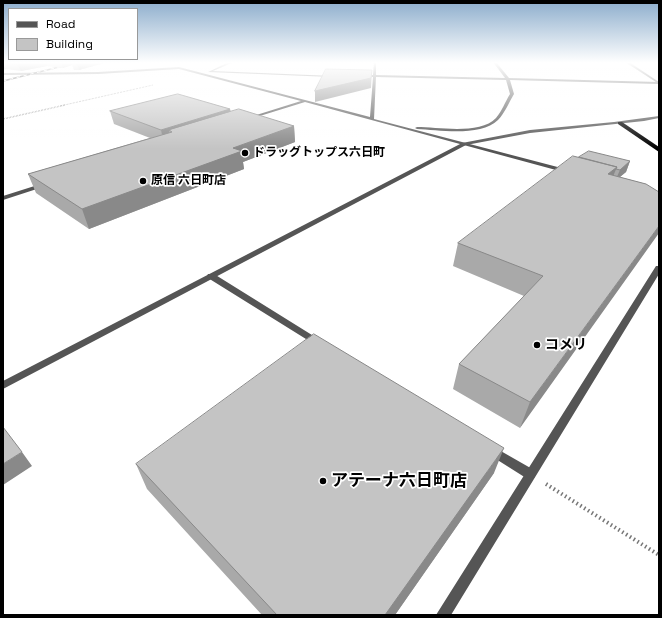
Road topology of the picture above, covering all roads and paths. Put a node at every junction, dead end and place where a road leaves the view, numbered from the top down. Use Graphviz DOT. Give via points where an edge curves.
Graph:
graph roads {
  1 [pos="126,91"];
  2 [pos="266,91"];
  3 [pos="373,91"];
  4 [pos="511,91"];
  5 [pos="304,102"];
  6 [pos="659,117"];
  7 [pos="3,119"];
  8 [pos="372,119"];
  9 [pos="242,121"];
  10 [pos="620,123"];
  11 [pos="404,127"];
  12 [pos="464,144"];
  13 [pos="659,150"];
  14 [pos="570,172"];
  15 [pos="48,184"];
  16 [pos="3,198"];
  17 [pos="659,268"];
  18 [pos="211,276"];
  19 [pos="326,348"];
  20 [pos="3,385"];
  21 [pos="482,445"];
  22 [pos="530,474"];
  23 [pos="659,555"];
  24 [pos="443,615"];
  1 -- 7 [label="path"];
  2 -- 5 [label="street"];
  3 -- 8 [label="street"];
  4 -- 11 [label="street" via="512,94 495,121 487,126 474,129"];
  5 -- 8 [label="street"];
  5 -- 9 [label="street"];
  6 -- 10 [label="street"];
  8 -- 11 [label="street"];
  10 -- 12 [label="street" via="538,130"];
  10 -- 13 [label="highway"];
  11 -- 12 [label="street"];
  12 -- 14 [label="street"];
  12 -- 18 [label="street"];
  15 -- 16 [label="street"];
  17 -- 22 [label="street"];
  18 -- 19 [label="street"];
  18 -- 20 [label="street"];
  21 -- 22 [label="street"];
  22 -- 23 [label="path"];
  22 -- 24 [label="street"];
}
